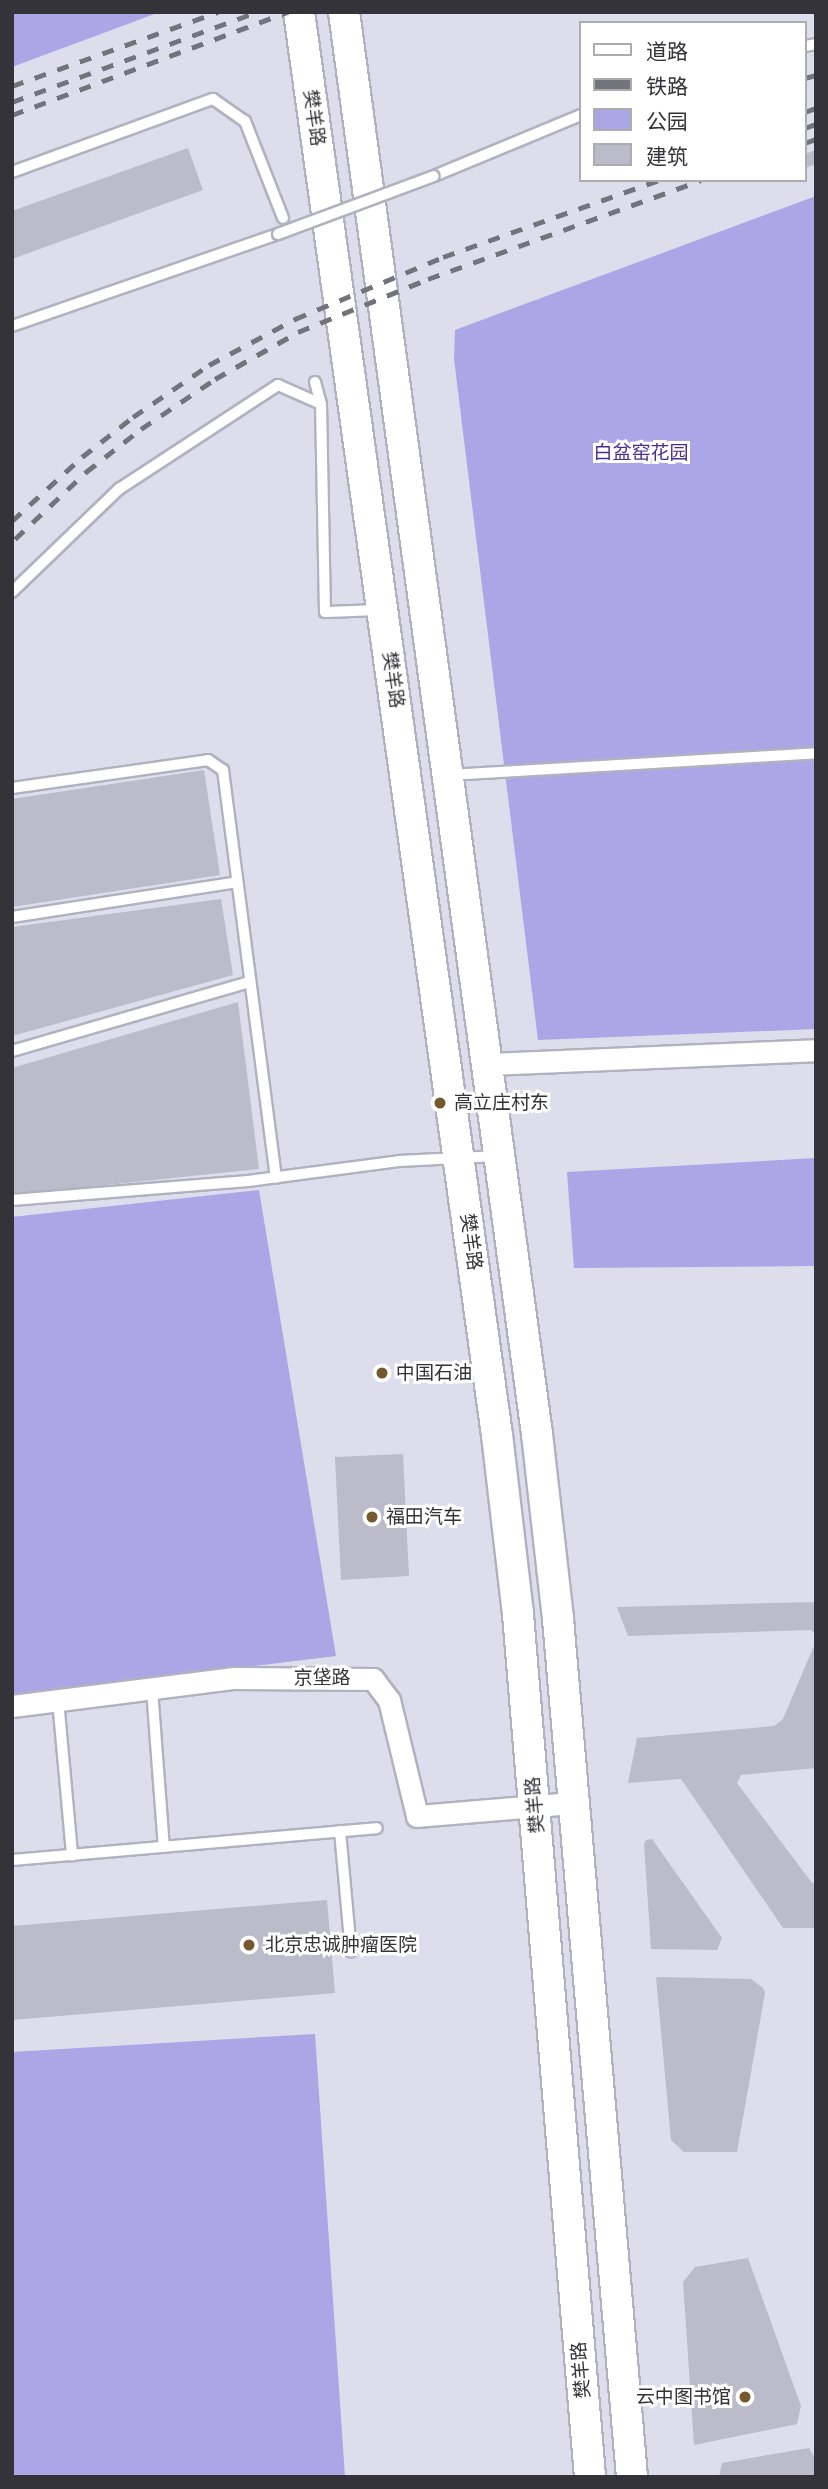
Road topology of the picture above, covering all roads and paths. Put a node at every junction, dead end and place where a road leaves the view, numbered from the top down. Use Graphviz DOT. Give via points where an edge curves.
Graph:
graph roads {
  1 [pos="299,12"];
  2 [pos="344,12"];
  3 [pos="580,115"];
  4 [pos="12,172"];
  5 [pos="283,218"];
  6 [pos="12,326"];
  7 [pos="315,382"];
  8 [pos="320,404"];
  9 [pos="12,592"];
  10 [pos="383,610"];
  11 [pos="816,753"];
  12 [pos="450,775"];
  13 [pos="12,788"];
  14 [pos="237,882"];
  15 [pos="12,917"];
  16 [pos="250,982"];
  17 [pos="816,1050"];
  18 [pos="12,1051"];
  19 [pos="488,1064"];
  20 [pos="500,1156"];
  21 [pos="459,1157"];
  22 [pos="276,1178"];
  23 [pos="12,1200"];
  24 [pos="152,1689"];
  25 [pos="58,1700"];
  26 [pos="12,1706"];
  27 [pos="573,1803"];
  28 [pos="535,1806"];
  29 [pos="377,1828"];
  30 [pos="340,1831"];
  31 [pos="164,1847"];
  32 [pos="72,1855"];
  33 [pos="12,1860"];
  34 [pos="351,1951"];
  35 [pos="590,2477"];
  36 [pos="632,2477"];
  1 -- 10 [label="main road, 樊羊路"];
  2 -- 12 [label="main road, 樊羊路"];
  3 -- 6 [label="lane, bridge" via="278,234"];
  4 -- 5 [label="lane" via="213,99 245,121"];
  7 -- 8 [label="lane"];
  8 -- 9 [label="lane" via="278,385 119,489"];
  8 -- 10 [label="lane" via="325,612"];
  10 -- 21 [label="main road, 樊羊路"];
  11 -- 12 [label="lane"];
  12 -- 19 [label="main road, 樊羊路"];
  13 -- 14 [label="lane" via="208,760 223,770"];
  14 -- 15 [label="lane"];
  14 -- 16 [label="lane"];
  16 -- 18 [label="lane"];
  16 -- 22 [label="lane"];
  17 -- 19 [label="street"];
  19 -- 20 [label="main road, 樊羊路"];
  20 -- 21 [label="lane"];
  20 -- 27 [label="main road, 樊羊路" via="539,1447"];
  21 -- 22 [label="lane"];
  21 -- 28 [label="main road, 樊羊路" via="515,1586"];
  22 -- 23 [label="lane"];
  24 -- 25 [label="street, 京垡路"];
  24 -- 28 [label="street, 京垡路" via="234,1678 373,1679 389,1700 416,1816"];
  24 -- 31 [label="lane"];
  25 -- 26 [label="street, 京垡路"];
  25 -- 32 [label="lane"];
  27 -- 28 [label="street, 京垡路"];
  27 -- 36 [label="main road, 樊羊路"];
  28 -- 35 [label="main road, 樊羊路"];
  29 -- 30 [label="lane"];
  30 -- 31 [label="lane"];
  30 -- 34 [label="lane"];
  31 -- 32 [label="lane"];
  32 -- 33 [label="lane"];
}
